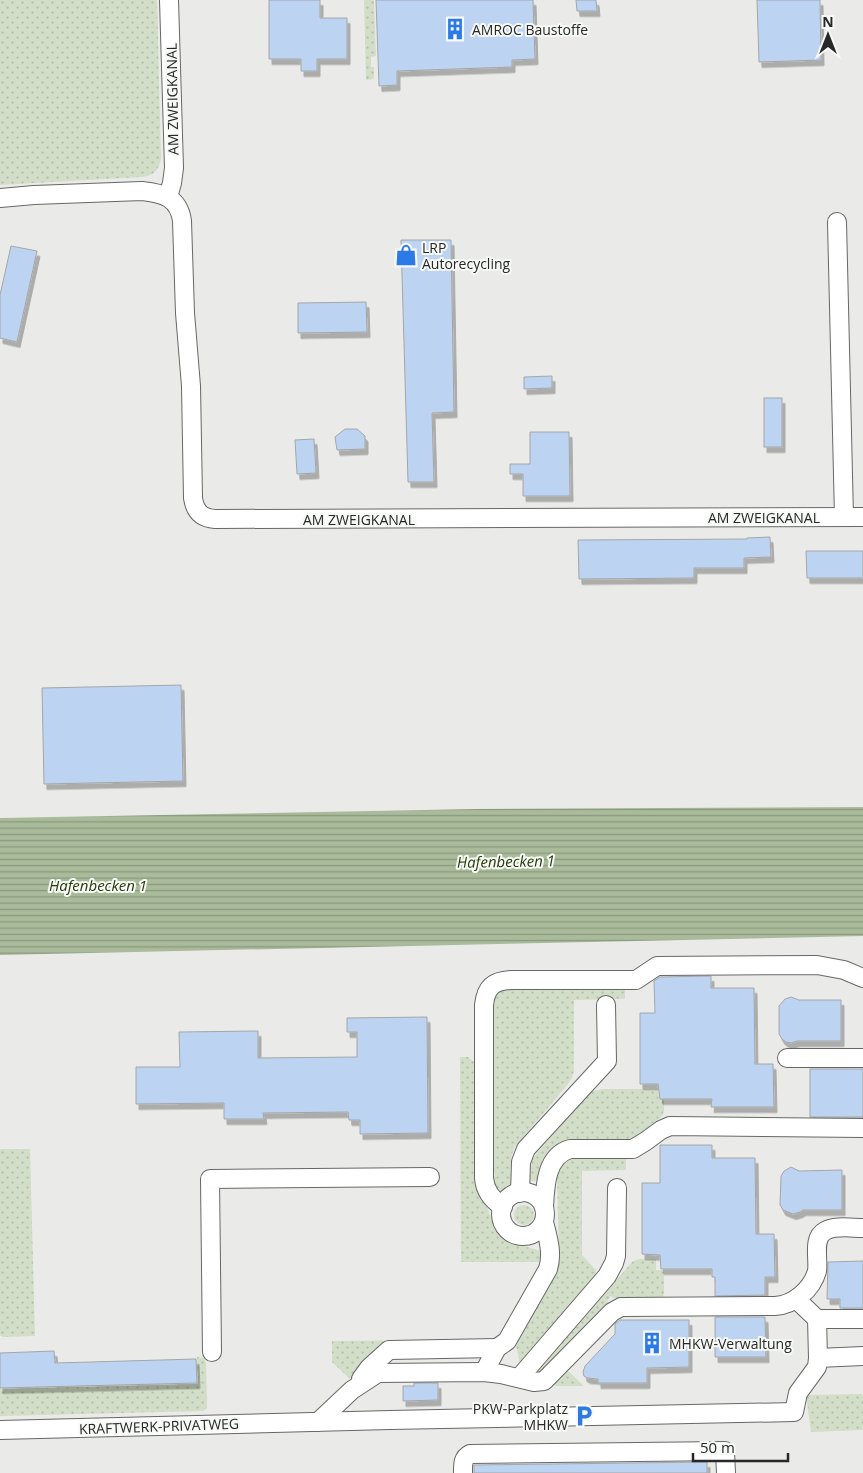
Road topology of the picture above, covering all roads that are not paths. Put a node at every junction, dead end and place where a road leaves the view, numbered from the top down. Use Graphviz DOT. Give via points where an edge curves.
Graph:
graph roads {
  1 [pos="169,0"];
  2 [pos="168,197"];
  3 [pos="0,198"];
  4 [pos="837,222"];
  5 [pos="844,517"];
  6 [pos="863,517"];
  7 [pos="863,978"];
  8 [pos="606,1006"];
  9 [pos="787,1058"];
  10 [pos="863,1058"];
  11 [pos="863,1128"];
  12 [pos="430,1178"];
  13 [pos="617,1188"];
  14 [pos="520,1193"];
  15 [pos="503,1207"];
  16 [pos="544,1214"];
  17 [pos="863,1228"];
  18 [pos="796,1299"];
  19 [pos="817,1319"];
  20 [pos="863,1319"];
  21 [pos="497,1348"];
  22 [pos="212,1352"];
  23 [pos="863,1356"];
  24 [pos="818,1358"];
  25 [pos="484,1372"];
  26 [pos="519,1378"];
  27 [pos="352,1390"];
  28 [pos="318,1422"];
  29 [pos="0,1430"];
  30 [pos="463,1473"];
  31 [pos="726,1473"];
  1 -- 2 [label="street, AM ZWEIGKANAL" via="174,168"];
  2 -- 3 [label="street" via="142,191"];
  2 -- 5 [label="street, AM ZWEIGKANAL" via="181,213 191,386 193,498 196,510 204,517"];
  4 -- 5 [label="street"];
  5 -- 6 [label="street, AM ZWEIGKANAL"];
  7 -- 15 [label="street" via="844,970 817,965 657,966 636,980 510,980 493,984 484,1002 484,1178 488,1194"];
  8 -- 14 [label="street" via="607,1061 526,1149 521,1162"];
  9 -- 10 [label="street"];
  11 -- 16 [label="street" via="670,1126 633,1149 570,1150 560,1154 552,1165 546,1182"];
  12 -- 22 [label="street" via="210,1179"];
  13 -- 26 [label="street" via="617,1250 613,1267"];
  14 -- 15 [label="street" via="511,1196"];
  14 -- 16 [label="street" via="528,1193 540,1200"];
  15 -- 16 [label="street" via="504,1224 516,1235 534,1233 540,1228"];
  16 -- 21 [label="street" via="550,1246 548,1269 507,1341"];
  17 -- 18 [label="street" via="833,1228 821,1234 816,1274"];
  18 -- 19 [label="street"];
  18 -- 26 [label="street" via="775,1306 620,1308 612,1312 546,1380 537,1382"];
  19 -- 20 [label="street"];
  19 -- 24 [label="street"];
  21 -- 25 [label="street"];
  21 -- 27 [label="street" via="389,1350"];
  23 -- 24 [label="street"];
  24 -- 28 [label="street, KRAFTWERK-PRIVATWEG" via="818,1367 798,1394 794,1412"];
  25 -- 26 [label="street"];
  25 -- 27 [label="street" via="378,1373"];
  27 -- 28 [label="street"];
  28 -- 29 [label="street, KRAFTWERK-PRIVATWEG"];
  30 -- 31 [label="street" via="463,1461 470,1454 725,1451"];
}
